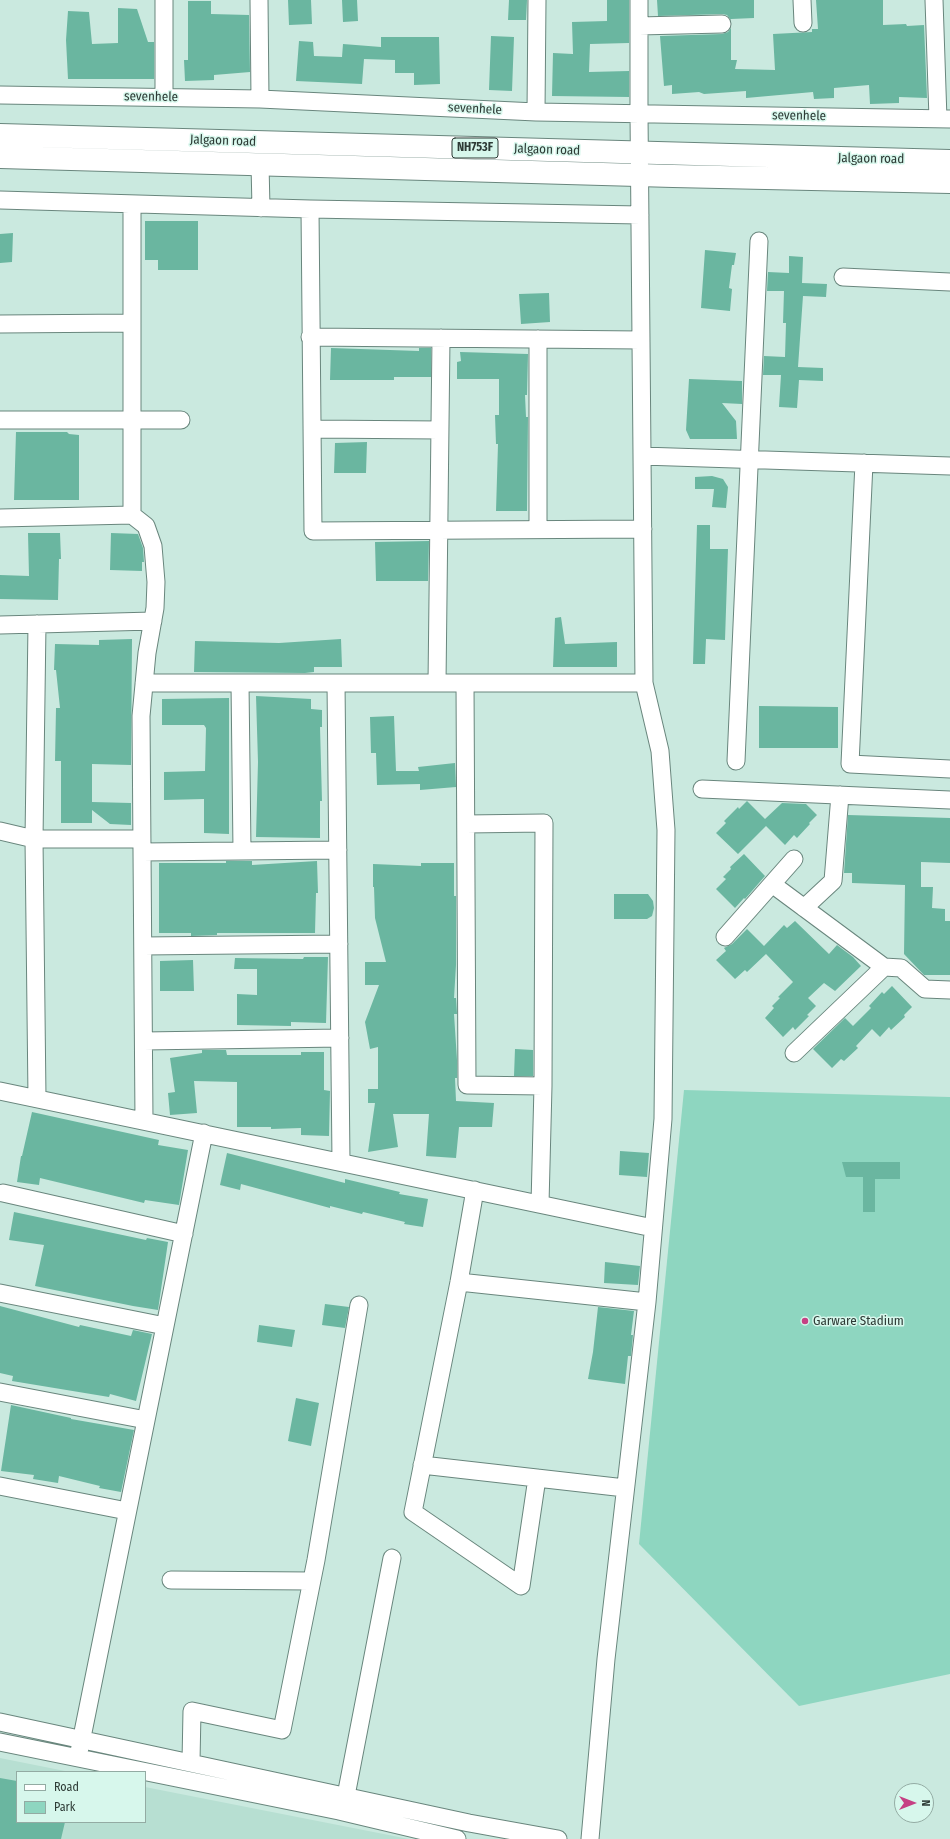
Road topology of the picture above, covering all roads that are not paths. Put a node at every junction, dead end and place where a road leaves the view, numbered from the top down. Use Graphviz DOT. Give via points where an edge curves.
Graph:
graph roads {
  1 [pos="164,0"];
  2 [pos="259,0"];
  3 [pos="537,0"];
  4 [pos="639,0"];
  5 [pos="802,0"];
  6 [pos="934,0"];
  7 [pos="803,23"];
  8 [pos="722,24"];
  9 [pos="639,26"];
  10 [pos="0,95"];
  11 [pos="164,97"];
  12 [pos="260,99"];
  13 [pos="536,112"];
  14 [pos="638,113"];
  15 [pos="944,119"];
  16 [pos="0,135"];
  17 [pos="639,152"];
  18 [pos="0,157"];
  19 [pos="950,161"];
  20 [pos="260,164"];
  21 [pos="639,175"];
  22 [pos="950,182"];
  23 [pos="0,200"];
  24 [pos="132,204"];
  25 [pos="261,208"];
  26 [pos="310,209"];
  27 [pos="640,215"];
  28 [pos="759,241"];
  29 [pos="843,277"];
  30 [pos="950,282"];
  31 [pos="132,323"];
  32 [pos="0,324"];
  33 [pos="310,337"];
  34 [pos="441,338"];
  35 [pos="538,339"];
  36 [pos="641,340"];
  37 [pos="0,420"];
  38 [pos="132,420"];
  39 [pos="180,420"];
  40 [pos="312,429"];
  41 [pos="440,430"];
  42 [pos="642,456"];
  43 [pos="750,459"];
  44 [pos="864,463"];
  45 [pos="950,466"];
  46 [pos="132,516"];
  47 [pos="0,518"];
  48 [pos="538,529"];
  49 [pos="643,529"];
  50 [pos="439,530"];
  51 [pos="153,621"];
  52 [pos="0,624"];
  53 [pos="37,624"];
  54 [pos="144,683"];
  55 [pos="240,683"];
  56 [pos="336,683"];
  57 [pos="438,683"];
  58 [pos="465,683"];
  59 [pos="644,683"];
  60 [pos="736,761"];
  61 [pos="950,769"];
  62 [pos="702,789"];
  63 [pos="840,795"];
  64 [pos="950,800"];
  65 [pos="466,824"];
  66 [pos="0,831"];
  67 [pos="34,839"];
  68 [pos="142,845"];
  69 [pos="338,850"];
  70 [pos="242,851"];
  71 [pos="794,859"];
  72 [pos="772,884"];
  73 [pos="804,908"];
  74 [pos="725,937"];
  75 [pos="339,944"];
  76 [pos="143,946"];
  77 [pos="884,967"];
  78 [pos="950,990"];
  79 [pos="340,1038"];
  80 [pos="144,1041"];
  81 [pos="794,1053"];
  82 [pos="543,1086"];
  83 [pos="0,1091"];
  84 [pos="37,1098"];
  85 [pos="144,1121"];
  86 [pos="204,1134"];
  87 [pos="341,1162"];
  88 [pos="475,1190"];
  89 [pos="3,1193"];
  90 [pos="540,1204"];
  91 [pos="653,1228"];
  92 [pos="184,1234"];
  93 [pos="459,1282"];
  94 [pos="0,1293"];
  95 [pos="647,1302"];
  96 [pos="359,1305"];
  97 [pos="165,1326"];
  98 [pos="0,1392"];
  99 [pos="146,1420"];
  100 [pos="422,1465"];
  101 [pos="537,1478"];
  102 [pos="0,1486"];
  103 [pos="625,1488"];
  104 [pos="128,1511"];
  105 [pos="392,1558"];
  106 [pos="171,1580"];
  107 [pos="311,1581"];
  108 [pos="0,1722"];
  109 [pos="82,1740"];
  110 [pos="0,1742"];
  111 [pos="78,1757"];
  112 [pos="191,1762"];
  113 [pos="145,1771"];
  114 [pos="146,1771"];
  115 [pos="230,1771"];
  116 [pos="226,1788"];
  117 [pos="345,1804"];
  118 [pos="468,1831"];
  119 [pos="457,1839"];
  120 [pos="558,1839"];
  121 [pos="590,1839"];
  1 -- 11 [label="street"];
  2 -- 12 [label="street"];
  3 -- 13 [label="street"];
  4 -- 9 [label="street"];
  5 -- 7 [label="street"];
  6 -- 15 [label="street"];
  8 -- 9 [label="street"];
  9 -- 14 [label="street"];
  10 -- 11 [label="street, sevenhele"];
  11 -- 12 [label="street, sevenhele"];
  12 -- 13 [label="street, sevenhele"];
  13 -- 14 [label="street, sevenhele"];
  14 -- 15 [label="street, sevenhele"];
  14 -- 17 [label="street"];
  16 -- 17 [label="highway, Jalgaon road / NH753F"];
  17 -- 19 [label="highway, Jalgaon road / NH753F"];
  17 -- 21 [label="street"];
  18 -- 20 [label="highway, Jalgaon road / NH753F"];
  20 -- 21 [label="highway, Jalgaon road / NH753F"];
  20 -- 25 [label="street"];
  21 -- 22 [label="highway, Jalgaon road / NH753F"];
  21 -- 27 [label="street"];
  23 -- 24 [label="street"];
  24 -- 25 [label="street"];
  24 -- 31 [label="street"];
  25 -- 26 [label="street"];
  26 -- 27 [label="street"];
  26 -- 33 [label="street"];
  27 -- 36 [label="street"];
  28 -- 43 [label="street"];
  29 -- 30 [label="street"];
  31 -- 32 [label="street"];
  31 -- 38 [label="street"];
  33 -- 34 [label="street"];
  33 -- 40 [label="street"];
  34 -- 35 [label="street"];
  34 -- 41 [label="street"];
  35 -- 36 [label="street"];
  35 -- 48 [label="street"];
  36 -- 42 [label="street"];
  37 -- 38 [label="street"];
  38 -- 39 [label="street"];
  38 -- 46 [label="street"];
  40 -- 41 [label="street"];
  40 -- 50 [label="street" via="313,531"];
  41 -- 50 [label="street"];
  42 -- 43 [label="street"];
  42 -- 49 [label="street"];
  43 -- 44 [label="street"];
  43 -- 60 [label="street"];
  44 -- 45 [label="street"];
  44 -- 61 [label="street" via="850,764"];
  46 -- 47 [label="street"];
  46 -- 51 [label="street" via="146,526 153,546 156,582"];
  48 -- 49 [label="street"];
  48 -- 50 [label="street"];
  49 -- 59 [label="street"];
  50 -- 57 [label="street"];
  51 -- 53 [label="street"];
  51 -- 54 [label="street"];
  52 -- 53 [label="street"];
  53 -- 67 [label="street"];
  54 -- 55 [label="street"];
  54 -- 68 [label="street" via="141,716"];
  55 -- 56 [label="street"];
  55 -- 70 [label="street"];
  56 -- 57 [label="street"];
  56 -- 69 [label="street"];
  57 -- 58 [label="street"];
  58 -- 59 [label="street"];
  58 -- 65 [label="street"];
  59 -- 91 [label="street" via="660,751 666,830 663,1119"];
  62 -- 63 [label="street"];
  63 -- 64 [label="street"];
  63 -- 73 [label="street" via="833,881"];
  65 -- 82 [label="street" via="466,1085"];
  65 -- 82 [label="street" via="544,823"];
  66 -- 67 [label="street"];
  67 -- 68 [label="street"];
  67 -- 84 [label="street"];
  68 -- 70 [label="street"];
  68 -- 76 [label="street"];
  69 -- 70 [label="street"];
  69 -- 75 [label="street"];
  71 -- 72 [label="street"];
  72 -- 73 [label="street"];
  72 -- 74 [label="street"];
  73 -- 77 [label="street"];
  75 -- 76 [label="street"];
  75 -- 79 [label="street"];
  76 -- 80 [label="street"];
  77 -- 78 [label="street" via="901,968 925,989"];
  77 -- 81 [label="street"];
  79 -- 80 [label="street"];
  79 -- 87 [label="street"];
  80 -- 85 [label="street"];
  82 -- 90 [label="street"];
  83 -- 84 [label="street"];
  84 -- 85 [label="street"];
  85 -- 86 [label="street"];
  86 -- 87 [label="street"];
  86 -- 92 [label="street"];
  87 -- 88 [label="street"];
  88 -- 90 [label="street"];
  88 -- 93 [label="street"];
  89 -- 92 [label="street"];
  90 -- 91 [label="street"];
  91 -- 95 [label="street"];
  92 -- 97 [label="street"];
  93 -- 95 [label="street"];
  93 -- 100 [label="street"];
  94 -- 97 [label="street"];
  95 -- 103 [label="street"];
  96 -- 107 [label="street"];
  97 -- 99 [label="street"];
  98 -- 99 [label="street"];
  99 -- 104 [label="street"];
  100 -- 101 [label="street"];
  100 -- 101 [label="street" via="413,1512 522,1586"];
  101 -- 103 [label="street"];
  102 -- 104 [label="street"];
  103 -- 121 [label="street"];
  104 -- 109 [label="street"];
  105 -- 117 [label="street"];
  106 -- 107 [label="street"];
  107 -- 112 [label="street" via="282,1730 192,1711"];
  108 -- 109 [label="street"];
  109 -- 111 [label="street"];
  109 -- 112 [label="street"];
  110 -- 111 [label="street"];
  111 -- 113 [label="street"];
  112 -- 115 [label="street"];
  114 -- 116 [label="street"];
  115 -- 116 [label="street"];
  115 -- 117 [label="street"];
  116 -- 117 [label="street"];
  117 -- 118 [label="street"];
  117 -- 119 [label="street"];
  118 -- 120 [label="street"];
}
